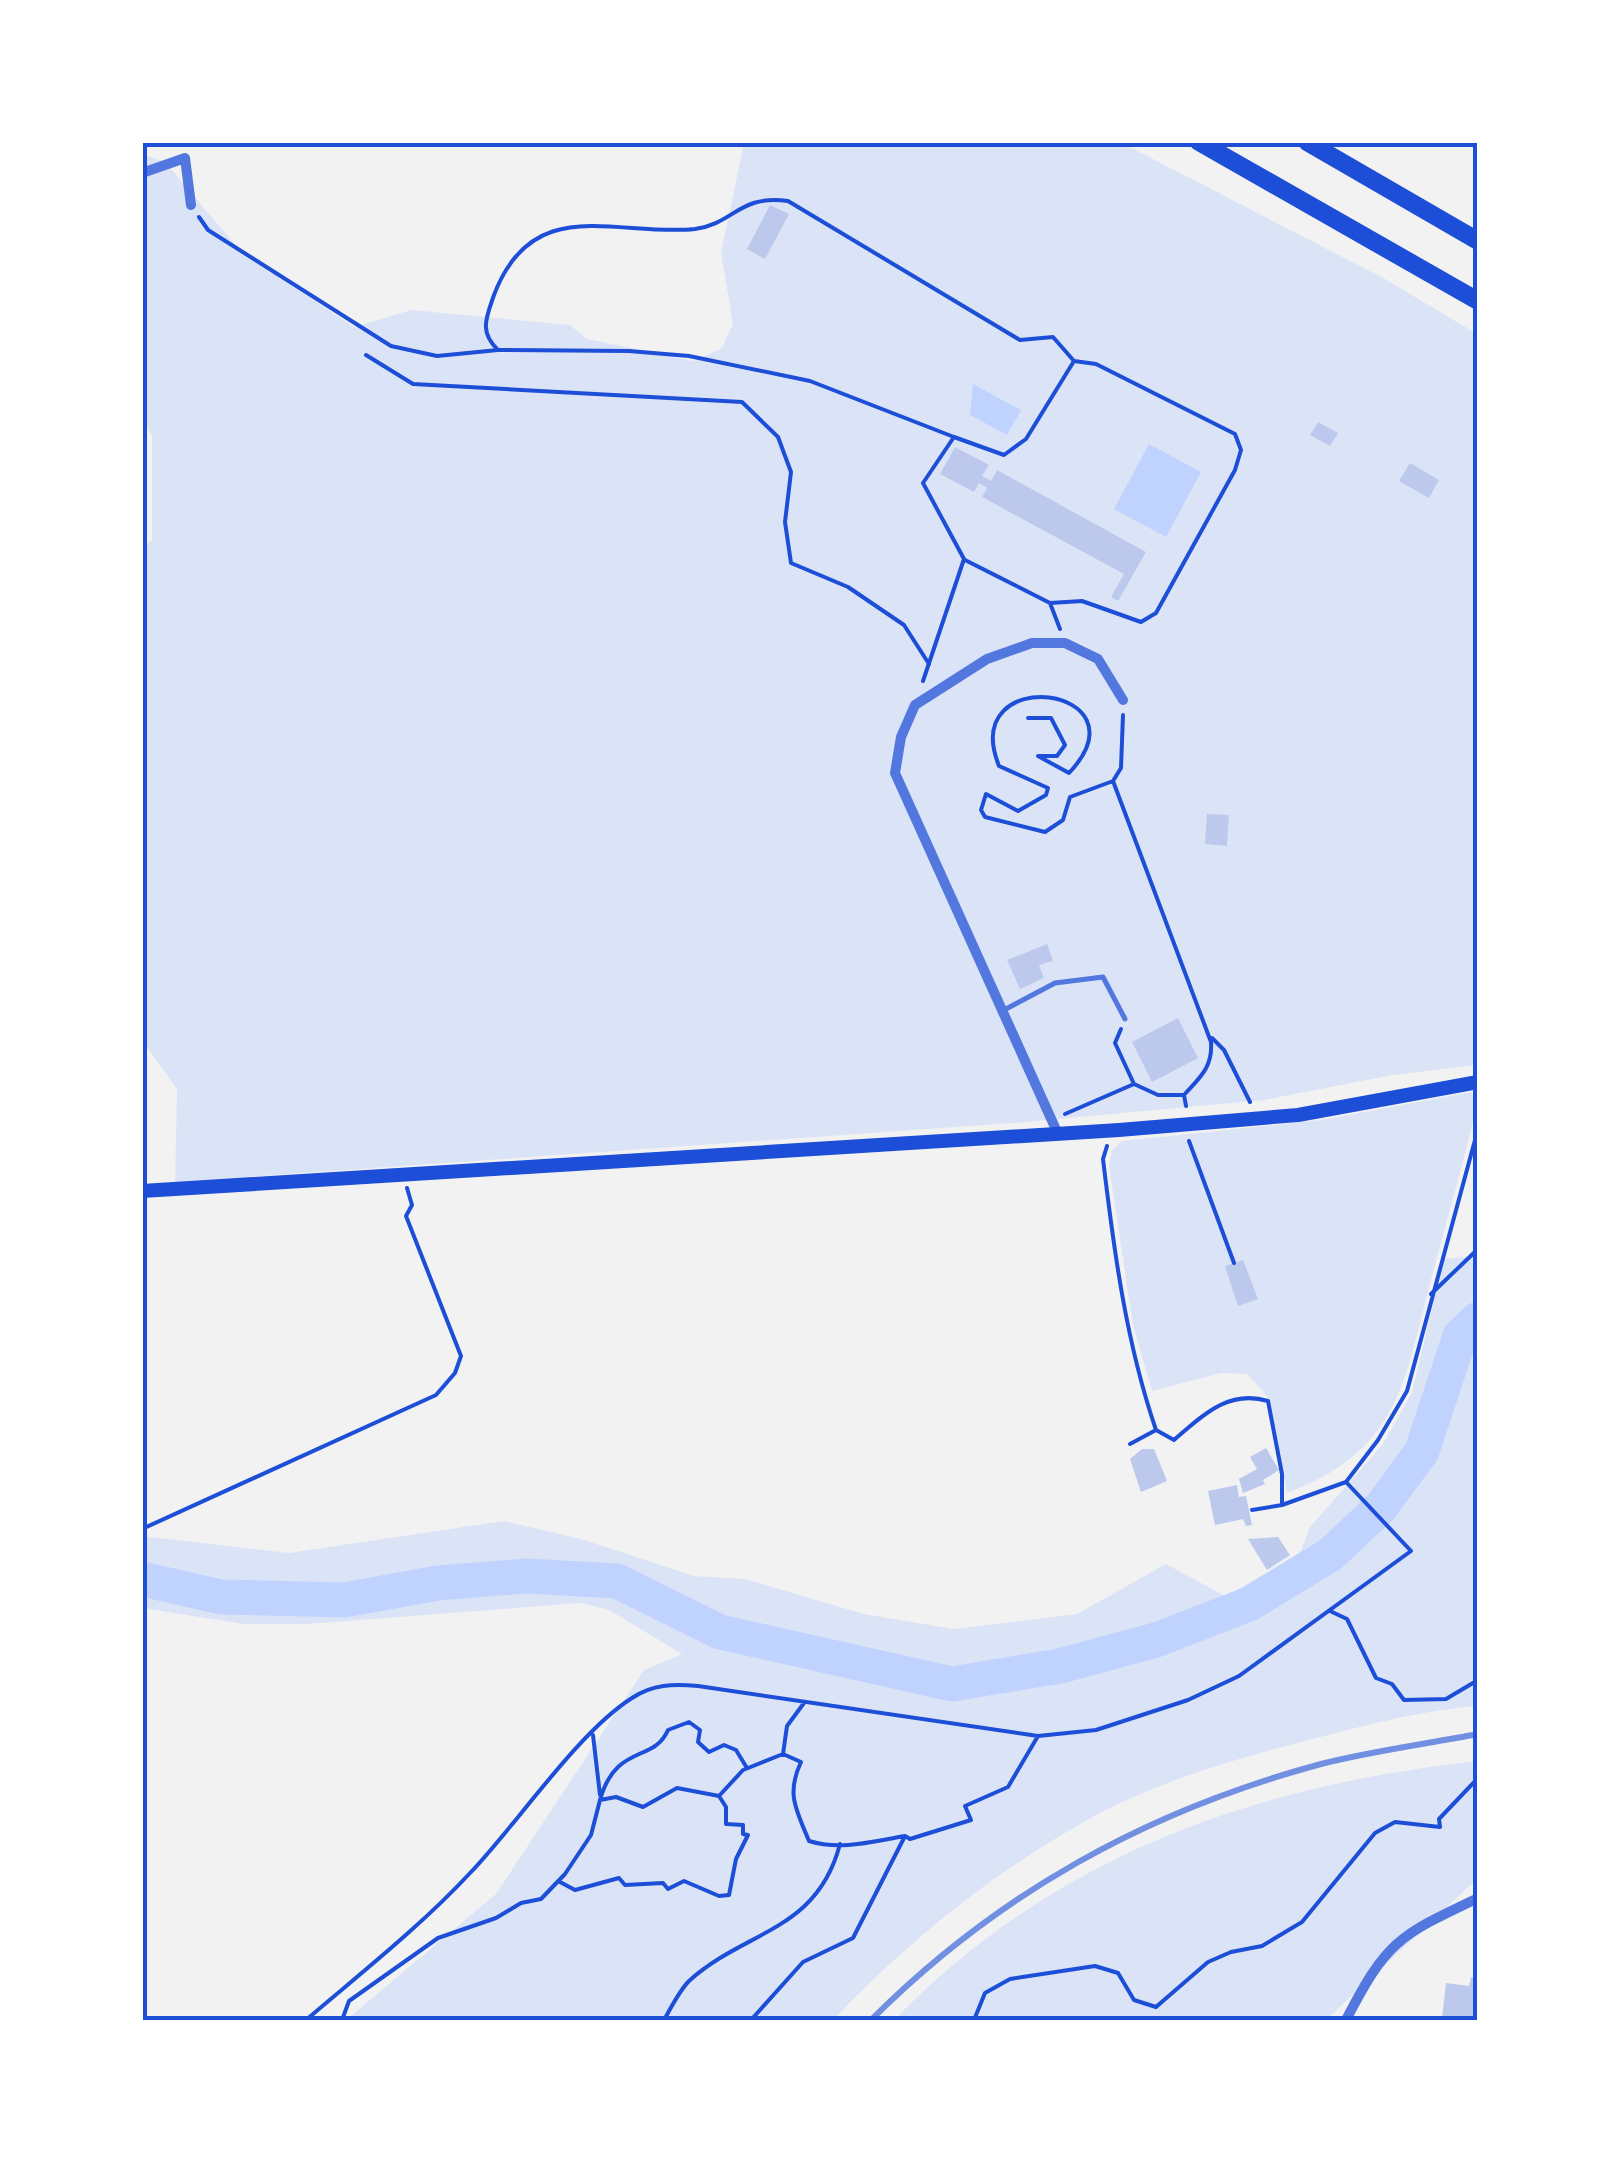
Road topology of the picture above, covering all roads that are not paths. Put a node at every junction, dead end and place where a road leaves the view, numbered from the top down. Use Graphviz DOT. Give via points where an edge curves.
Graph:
graph roads {
  1 [pos="1198,142"];
  2 [pos="1307,142"];
  3 [pos="142,173"];
  4 [pos="192,204"];
  5 [pos="1478,241"];
  6 [pos="1478,301"];
  7 [pos="1123,700"];
  8 [pos="1004,1010"];
  9 [pos="1125,1019"];
  10 [pos="1478,1082"];
  11 [pos="1058,1134"];
  12 [pos="142,1191"];
  13 [pos="1478,1898"];
  14 [pos="1346,2020"];
  1 -- 6 [label="highway"];
  2 -- 5 [label="highway"];
  3 -- 4 [label="street" via="184,158"];
  7 -- 8 [label="street" via="1098,659 1065,643 1032,643 987,659 915,705 901,737 896,773"];
  8 -- 9 [label="lane" via="1055,984 1102,978"];
  8 -- 11 [label="street"];
  10 -- 11 [label="main road" via="1298,1114"];
  11 -- 12 [label="main road"];
  13 -- 14 [label="street" via="1414,1928 1377,1960"];
}
